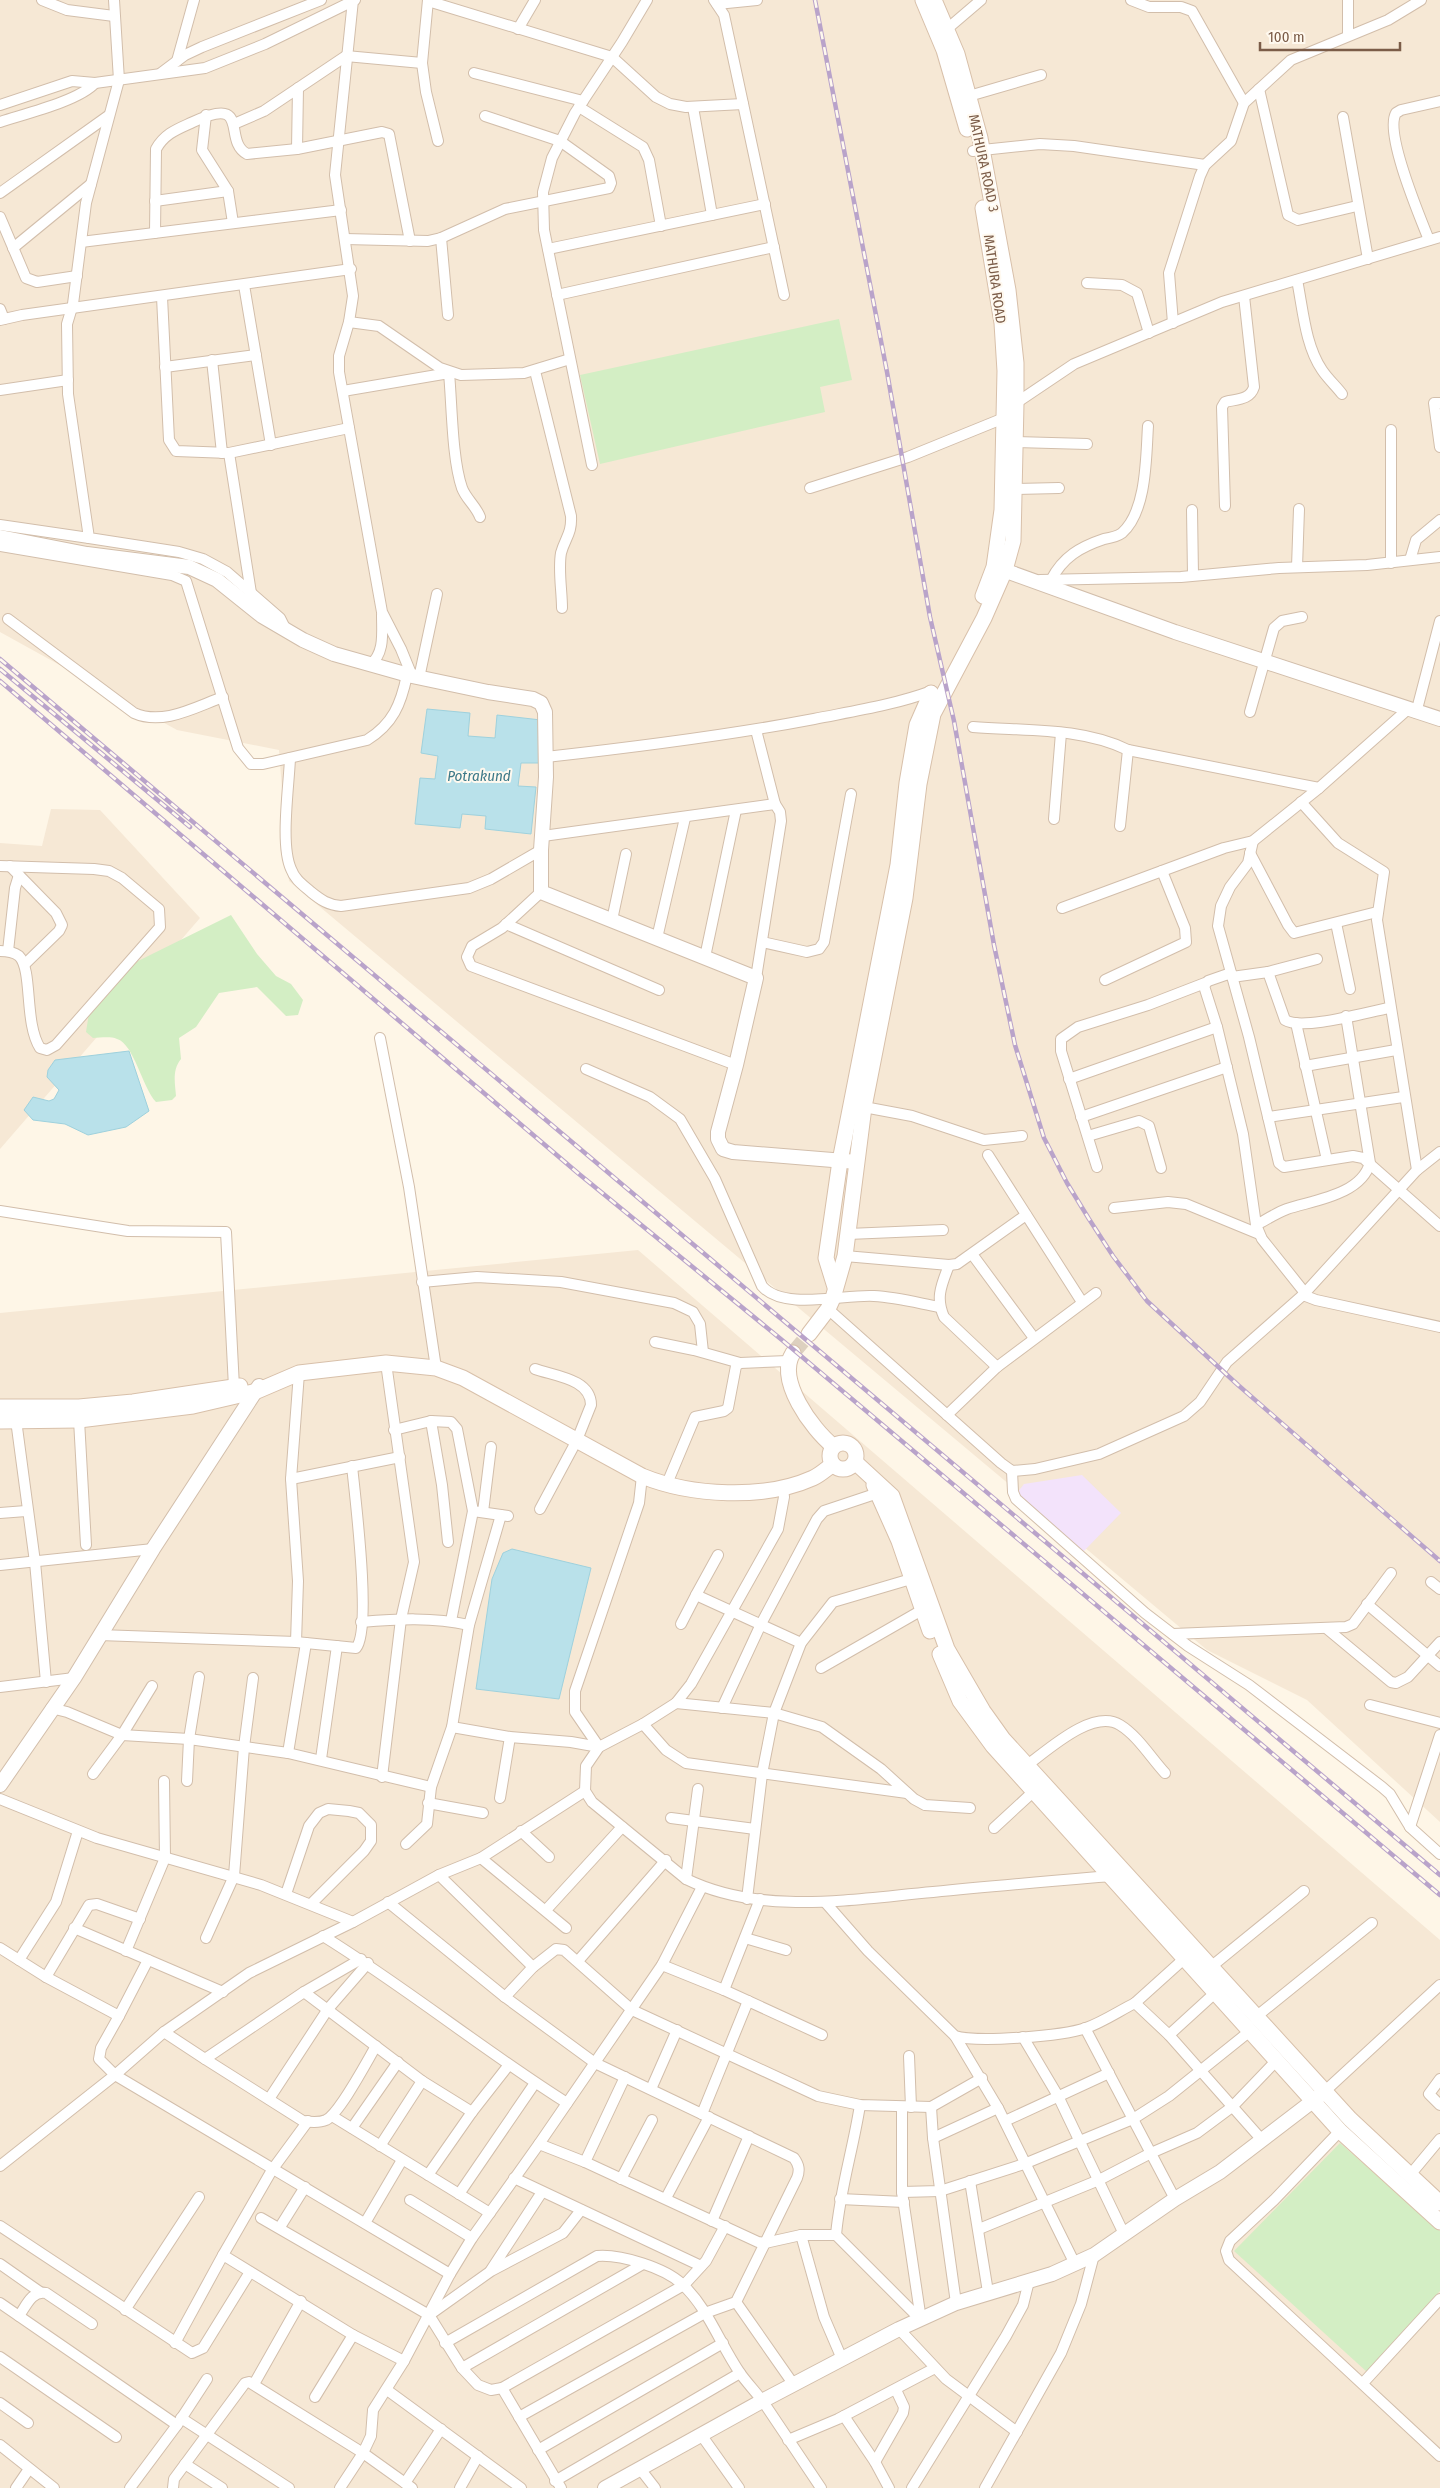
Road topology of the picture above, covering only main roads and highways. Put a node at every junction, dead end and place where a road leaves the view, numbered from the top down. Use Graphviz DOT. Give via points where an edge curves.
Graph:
graph roads {
  1 [pos="923,0"];
  2 [pos="934,0"];
  3 [pos="978,150"];
  4 [pos="1012,411"];
  5 [pos="999,569"];
  6 [pos="832,1298"];
  7 [pos="809,1334"];
  8 [pos="791,1357"];
  9 [pos="259,1386"];
  10 [pos="0,1407"];
  11 [pos="0,1421"];
  12 [pos="833,1446"];
  13 [pos="854,1462"];
  14 [pos="832,1465"];
  15 [pos="870,1476"];
  16 [pos="1440,2203"];
  17 [pos="1440,2222"];
  1 -- 3 [label="main road" via="944,50"];
  2 -- 3 [label="main road, MATHURA ROAD 3" via="969,96"];
  3 -- 4 [label="main road, MATHURA ROAD 3" via="1008,290 1016,363"];
  4 -- 5 [label="main road"];
  4 -- 5 [label="main road, MATHURA ROAD 3" via="1015,442 1013,540"];
  5 -- 6 [label="main road" via="984,618 933,714 919,784 905,898 864,1107 845,1256"];
  5 -- 6 [label="main road" via="932,691 917,725 906,783 898,864 840,1161 826,1258"];
  6 -- 7 [label="main road"];
  8 -- 12 [label="main road" via="791,1384 798,1404 823,1438"];
  9 -- 10 [label="main road" via="79,1407"];
  9 -- 11 [label="main road" via="193,1406 79,1420"];
  9 -- 14 [label="main road" via="299,1373 386,1363 436,1368 488,1390 642,1476 666,1486 721,1492 783,1488 814,1478"];
  12 -- 13 [label="main road" via="844,1442 851,1444 856,1456"];
  12 -- 14 [label="main road" via="829,1452"];
  13 -- 14 [label="main road" via="846,1469"];
  13 -- 15 [label="main road"];
  15 -- 16 [label="main road" via="892,1496 947,1649 982,1711 1026,1766 1324,2092"];
  15 -- 17 [label="main road" via="899,1541 922,1610 960,1701 993,1746 1313,2102"];
}
